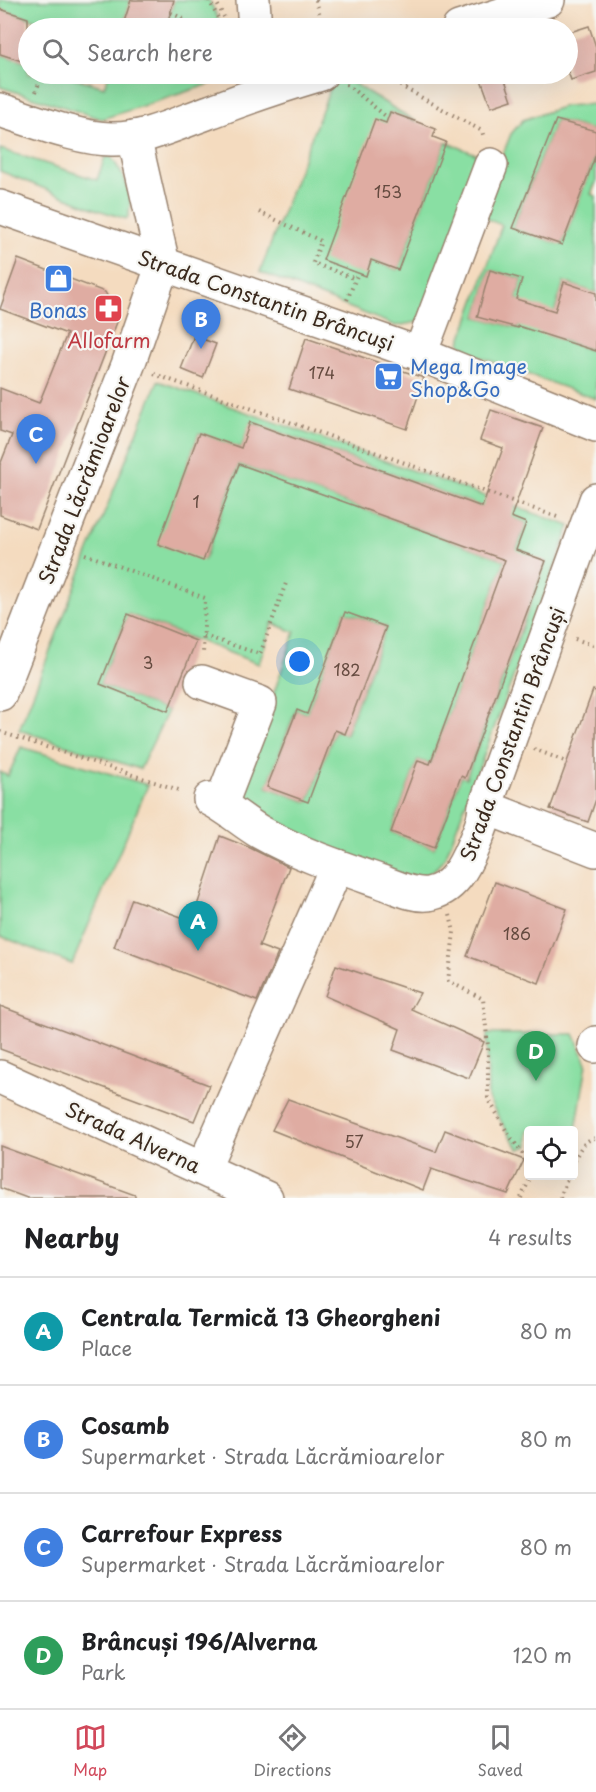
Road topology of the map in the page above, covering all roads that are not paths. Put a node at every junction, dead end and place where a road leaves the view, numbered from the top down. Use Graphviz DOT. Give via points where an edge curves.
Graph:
graph roads {
  1 [pos="253,0"];
  2 [pos="541,1"];
  3 [pos="254,18"];
  4 [pos="489,18"];
  5 [pos="264,84"];
  6 [pos="0,110"];
  7 [pos="134,137"];
  8 [pos="491,165"];
  9 [pos="0,207"];
  10 [pos="163,264"];
  11 [pos="420,354"];
  12 [pos="596,425"];
  13 [pos="591,514"];
  14 [pos="202,682"];
  15 [pos="0,694"];
  16 [pos="485,807"];
  17 [pos="596,850"];
  18 [pos="337,866"];
  19 [pos="0,1077"];
  20 [pos="203,1169"];
  21 [pos="266,1198"];
  1 -- 3 [label="street"];
  2 -- 4 [label="street"];
  5 -- 7 [label="street" via="168,127"];
  6 -- 7 [label="street" via="85,136"];
  7 -- 10 [label="street"];
  8 -- 11 [label="street"];
  9 -- 10 [label="street, Strada Constantin Brâncuși"];
  10 -- 11 [label="street, Strada Constantin Brâncuși"];
  10 -- 15 [label="street, Strada Lăcrămioarelor" via="128,365"];
  11 -- 12 [label="street, Strada Constantin Brâncuși"];
  13 -- 16 [label="street, Strada Constantin Brâncuși"];
  14 -- 18 [label="street" via="260,703 215,802 277,841"];
  16 -- 17 [label="street"];
  16 -- 18 [label="street, Strada Constantin Brâncuși" via="484,821 464,867 443,889 415,894"];
  18 -- 20 [label="street"];
  19 -- 20 [label="street, Strada Alverna"];
  20 -- 21 [label="street, Strada Alverna"];
}
